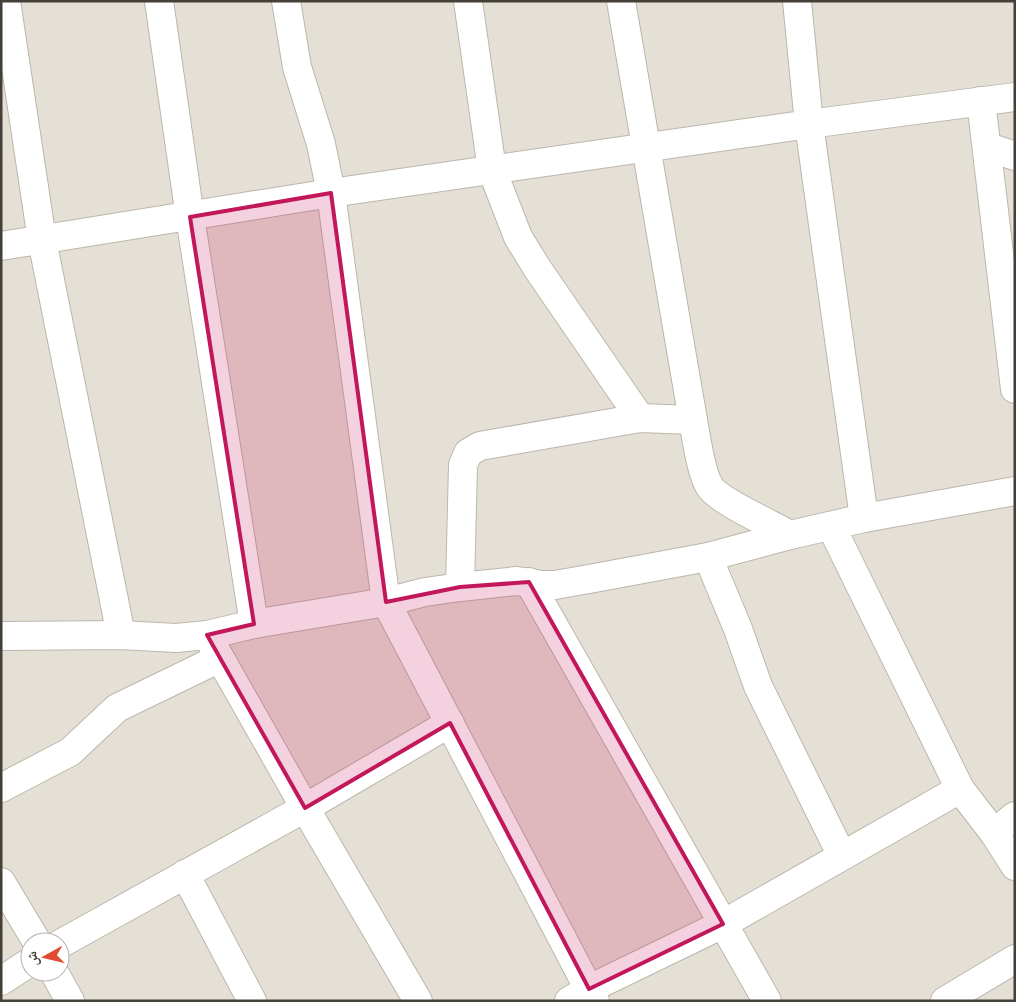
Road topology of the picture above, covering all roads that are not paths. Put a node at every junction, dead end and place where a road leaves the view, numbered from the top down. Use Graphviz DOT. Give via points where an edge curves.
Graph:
graph roads {
  1 [pos="6,1"];
  2 [pos="159,1"];
  3 [pos="286,1"];
  4 [pos="468,1"];
  5 [pos="621,1"];
  6 [pos="797,1"];
  7 [pos="1015,97"];
  8 [pos="981,101"];
  9 [pos="809,124"];
  10 [pos="988,147"];
  11 [pos="645,149"];
  12 [pos="1015,156"];
  13 [pos="492,170"];
  14 [pos="332,193"];
  15 [pos="190,217"];
  16 [pos="42,240"];
  17 [pos="1,246"];
  18 [pos="1009,290"];
  19 [pos="1015,389"];
  20 [pos="640,418"];
  21 [pos="693,420"];
  22 [pos="1015,491"];
  23 [pos="864,518"];
  24 [pos="831,526"];
  25 [pos="790,535"];
  26 [pos="708,557"];
  27 [pos="529,582"];
  28 [pos="460,587"];
  29 [pos="386,602"];
  30 [pos="254,624"];
  31 [pos="207,634"];
  32 [pos="121,635"];
  33 [pos="1,636"];
  34 [pos="220,658"];
  35 [pos="450,723"];
  36 [pos="1,788"];
  37 [pos="960,789"];
  38 [pos="305,808"];
  39 [pos="1004,824"];
  40 [pos="842,856"];
  41 [pos="1015,866"];
  42 [pos="186,874"];
  43 [pos="1,882"];
  44 [pos="724,924"];
  45 [pos="30,932"];
  46 [pos="70,938"];
  47 [pos="1015,959"];
  48 [pos="20,969"];
  49 [pos="1,981"];
  50 [pos="60,982"];
  51 [pos="584,997"];
  52 [pos="70,1001"];
  53 [pos="252,1001"];
  54 [pos="418,1001"];
  55 [pos="767,1001"];
  56 [pos="945,1001"];
  1 -- 16 [label="street"];
  2 -- 15 [label="street"];
  3 -- 14 [label="street" via="297,67 321,144"];
  4 -- 13 [label="street"];
  5 -- 11 [label="street"];
  6 -- 9 [label="street"];
  7 -- 8 [label="street"];
  8 -- 9 [label="street"];
  8 -- 10 [label="street"];
  9 -- 11 [label="street"];
  9 -- 23 [label="street"];
  10 -- 12 [label="street"];
  10 -- 18 [label="street"];
  11 -- 13 [label="street"];
  11 -- 21 [label="street"];
  13 -- 14 [label="street"];
  13 -- 20 [label="street" via="518,237"];
  14 -- 15 [label="street"];
  14 -- 29 [label="street"];
  15 -- 16 [label="street"];
  15 -- 30 [label="street"];
  16 -- 17 [label="street"];
  16 -- 32 [label="street"];
  18 -- 19 [label="street"];
  20 -- 21 [label="street"];
  20 -- 28 [label="street" via="480,446 468,453 463,465"];
  21 -- 25 [label="street" via="709,487 719,497"];
  22 -- 23 [label="street"];
  23 -- 24 [label="street"];
  24 -- 25 [label="street"];
  24 -- 37 [label="street"];
  25 -- 26 [label="street"];
  26 -- 27 [label="street" via="555,585"];
  26 -- 40 [label="street" via="758,686"];
  27 -- 28 [label="street"];
  27 -- 44 [label="street"];
  28 -- 29 [label="street"];
  29 -- 30 [label="street"];
  29 -- 35 [label="street"];
  30 -- 31 [label="street"];
  31 -- 32 [label="street" via="176,638"];
  31 -- 34 [label="street"];
  32 -- 33 [label="street"];
  34 -- 36 [label="street" via="117,708 70,752"];
  34 -- 38 [label="street"];
  35 -- 38 [label="street"];
  35 -- 51 [label="street"];
  37 -- 39 [label="street"];
  37 -- 40 [label="street"];
  38 -- 42 [label="street"];
  38 -- 54 [label="street"];
  39 -- 41 [label="street"];
  40 -- 44 [label="street"];
  42 -- 46 [label="street"];
  42 -- 53 [label="street"];
  43 -- 45 [label="street"];
  44 -- 51 [label="street"];
  44 -- 55 [label="street"];
  47 -- 56 [label="street"];
  48 -- 49 [label="street"];
  50 -- 52 [label="street"];
}
